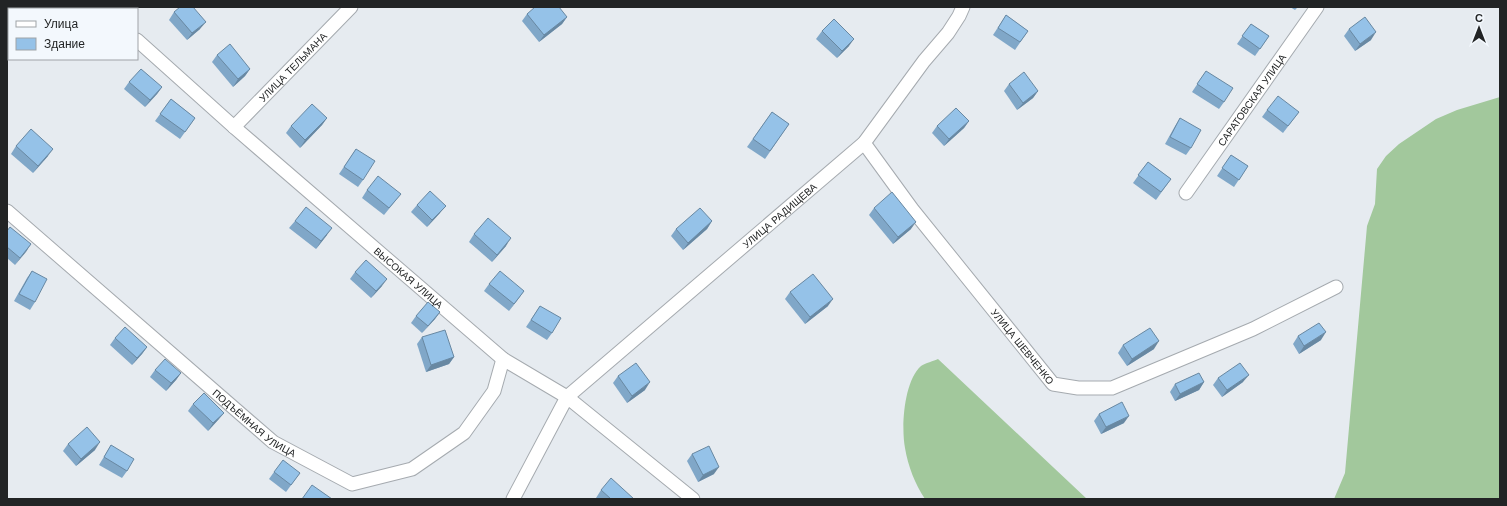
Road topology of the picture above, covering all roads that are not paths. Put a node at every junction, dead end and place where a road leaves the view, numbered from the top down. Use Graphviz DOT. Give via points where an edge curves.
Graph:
graph roads {
  1 [pos="351,7"];
  2 [pos="963,7"];
  3 [pos="1317,7"];
  4 [pos="138,41"];
  5 [pos="234,127"];
  6 [pos="864,143"];
  7 [pos="1186,193"];
  8 [pos="7,211"];
  9 [pos="1336,287"];
  10 [pos="503,359"];
  11 [pos="567,397"];
  12 [pos="513,499"];
  13 [pos="693,499"];
  1 -- 5 [label="street, УЛИЦА ТЕЛЬМАНА"];
  2 -- 6 [label="street, УЛИЦА РАДИЩЕВА" via="948,33 924,61"];
  3 -- 7 [label="street, САРАТОВСКАЯ УЛИЦА"];
  4 -- 5 [label="street, ВЫСОКАЯ УЛИЦА"];
  5 -- 10 [label="street, ВЫСОКАЯ УЛИЦА"];
  6 -- 9 [label="street, УЛИЦА ШЕВЧЕНКО" via="912,209 1053,384 1078,388 1112,388 1253,329"];
  6 -- 11 [label="street, УЛИЦА РАДИЩЕВА"];
  8 -- 10 [label="street, ПОДЪЁМНАЯ УЛИЦА" via="273,442 352,484 412,469 464,434 494,390"];
  10 -- 11 [label="street, ВЫСОКАЯ УЛИЦА"];
  11 -- 12 [label="street"];
  11 -- 13 [label="street, ВЫСОКАЯ УЛИЦА"];
}
